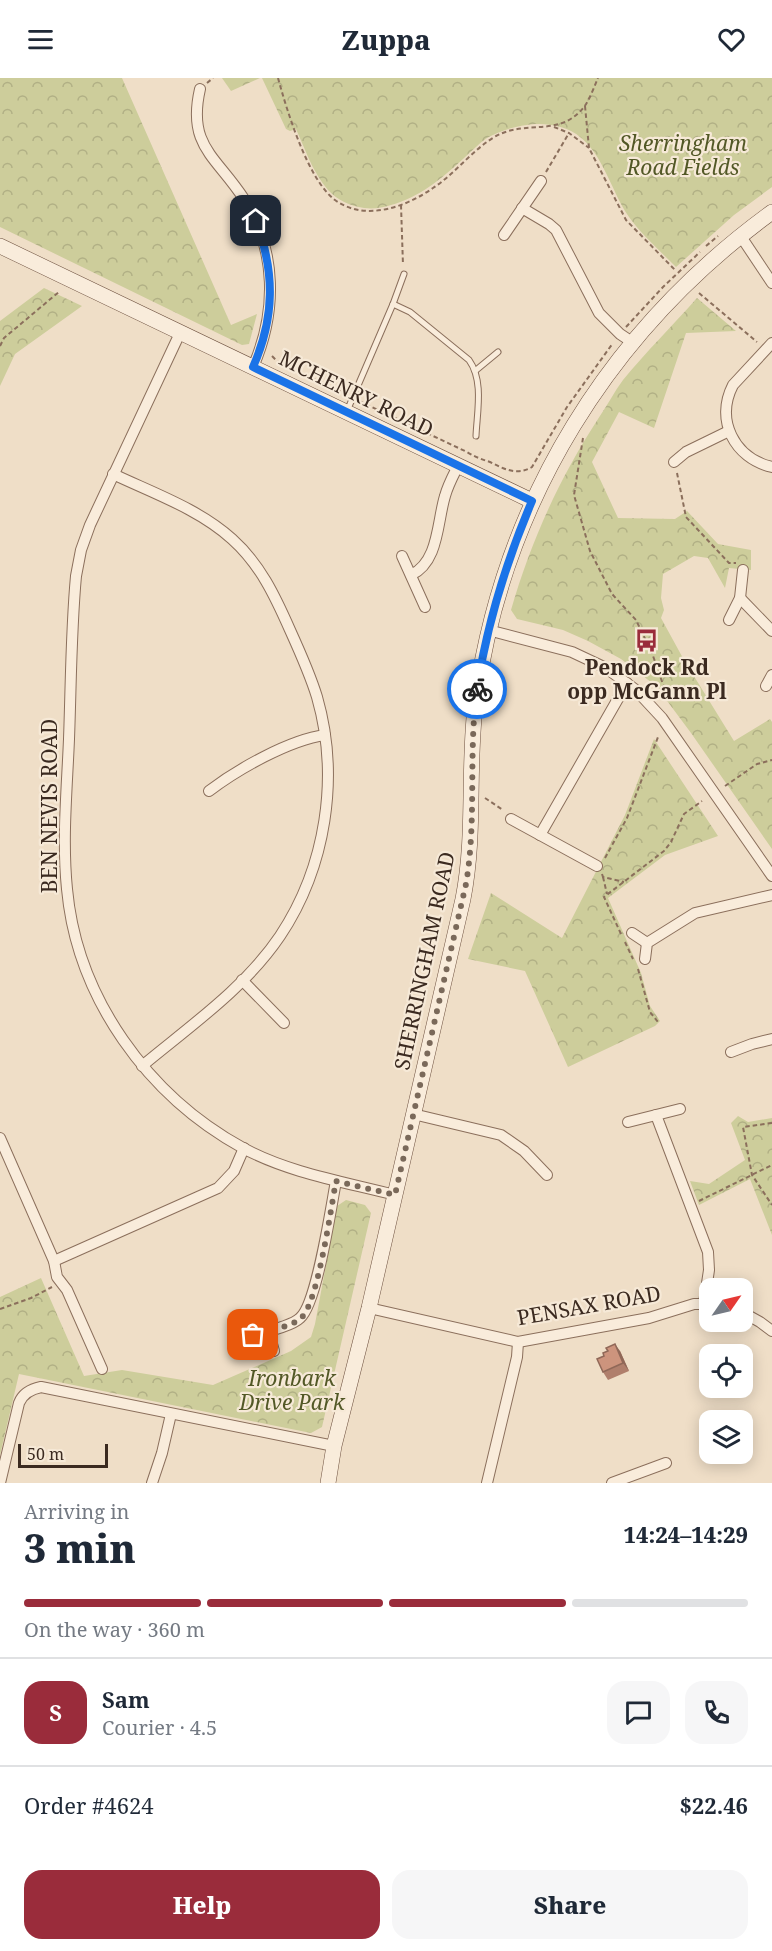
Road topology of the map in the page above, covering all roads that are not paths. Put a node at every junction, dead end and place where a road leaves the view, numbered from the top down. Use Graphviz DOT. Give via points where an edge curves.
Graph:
graph roads {
  1 [pos="200,89"];
  2 [pos="541,181"];
  3 [pos="522,208"];
  4 [pos="772,212"];
  5 [pos="504,235"];
  6 [pos="740,235"];
  7 [pos="0,246"];
  8 [pos="404,274"];
  9 [pos="772,283"];
  10 [pos="393,304"];
  11 [pos="180,333"];
  12 [pos="632,342"];
  13 [pos="772,343"];
  14 [pos="498,352"];
  15 [pos="253,367"];
  16 [pos="476,371"];
  17 [pos="346,412"];
  18 [pos="729,432"];
  19 [pos="476,436"];
  20 [pos="674,462"];
  21 [pos="458,466"];
  22 [pos="772,467"];
  23 [pos="113,474"];
  24 [pos="532,501"];
  25 [pos="402,556"];
  26 [pos="743,570"];
  27 [pos="411,575"];
  28 [pos="740,598"];
  29 [pos="425,607"];
  30 [pos="729,620"];
  31 [pos="488,630"];
  32 [pos="772,631"];
  33 [pos="772,675"];
  34 [pos="627,682"];
  35 [pos="766,686"];
  36 [pos="324,735"];
  37 [pos="209,791"];
  38 [pos="511,819"];
  39 [pos="540,835"];
  40 [pos="599,867"];
  41 [pos="772,876"];
  42 [pos="772,895"];
  43 [pos="632,933"];
  44 [pos="647,942"];
  45 [pos="645,959"];
  46 [pos="243,980"];
  47 [pos="284,1023"];
  48 [pos="772,1039"];
  49 [pos="731,1052"];
  50 [pos="142,1065"];
  51 [pos="680,1109"];
  52 [pos="413,1114"];
  53 [pos="656,1115"];
  54 [pos="628,1122"];
  55 [pos="0,1138"];
  56 [pos="244,1148"];
  57 [pos="547,1175"];
  58 [pos="336,1181"];
  59 [pos="395,1195"];
  60 [pos="54,1261"];
  61 [pos="708,1278"];
  62 [pos="699,1304"];
  63 [pos="369,1308"];
  64 [pos="753,1318"];
  65 [pos="268,1330"];
  66 [pos="772,1331"];
  67 [pos="239,1339"];
  68 [pos="518,1342"];
  69 [pos="274,1351"];
  70 [pos="102,1369"];
  71 [pos="171,1414"];
  72 [pos="334,1446"];
  73 [pos="666,1463"];
  74 [pos="0,1483"];
  75 [pos="152,1483"];
  76 [pos="328,1483"];
  77 [pos="487,1483"];
  78 [pos="612,1483"];
  1 -- 15 [label="street" via="196,108 200,138 245,200 266,253 270,305 265,337"];
  2 -- 3 [label="street"];
  3 -- 5 [label="street"];
  3 -- 12 [label="street" via="556,230 598,313"];
  4 -- 6 [label="street, SHERRINGHAM ROAD"];
  6 -- 9 [label="street"];
  6 -- 12 [label="street, SHERRINGHAM ROAD"];
  7 -- 11 [label="street, MCHENRY ROAD"];
  8 -- 10 [label="lane"];
  10 -- 16 [label="lane" via="410,312 469,360"];
  10 -- 17 [label="lane"];
  11 -- 15 [label="street, MCHENRY ROAD"];
  11 -- 23 [label="street, BEN NEVIS ROAD"];
  12 -- 24 [label="street, SHERRINGHAM ROAD" via="570,429"];
  13 -- 18 [label="street" via="729,393 725,410"];
  14 -- 16 [label="lane"];
  15 -- 17 [label="street, MCHENRY ROAD"];
  16 -- 19 [label="lane"];
  17 -- 21 [label="street, MCHENRY ROAD"];
  18 -- 20 [label="street" via="686,452"];
  18 -- 22 [label="street" via="747,456"];
  21 -- 24 [label="street, MCHENRY ROAD"];
  21 -- 27 [label="street" via="444,498 432,549 423,567"];
  23 -- 36 [label="street" via="203,518 248,555 269,584 306,666"];
  23 -- 50 [label="street, BEN NEVIS ROAD" via="87,531 76,576 65,869 72,922 90,980 121,1038"];
  24 -- 31 [label="street, SHERRINGHAM ROAD"];
  25 -- 27 [label="street"];
  26 -- 28 [label="street"];
  27 -- 29 [label="street"];
  28 -- 30 [label="street"];
  28 -- 32 [label="street"];
  31 -- 34 [label="street" via="572,652"];
  31 -- 52 [label="street, SHERRINGHAM ROAD" via="472,741 471,837 466,884"];
  33 -- 35 [label="street"];
  34 -- 39 [label="street"];
  34 -- 41 [label="street" via="662,718"];
  36 -- 37 [label="street" via="306,738 240,769"];
  36 -- 46 [label="street" via="327,797 312,871 285,928"];
  38 -- 39 [label="street"];
  39 -- 40 [label="street"];
  42 -- 44 [label="street" via="695,913"];
  43 -- 44 [label="street"];
  44 -- 45 [label="street"];
  46 -- 47 [label="street"];
  46 -- 50 [label="street"];
  48 -- 49 [label="street"];
  50 -- 56 [label="street, BEN NEVIS ROAD" via="194,1116"];
  51 -- 53 [label="street"];
  52 -- 57 [label="street" via="501,1136 524,1150"];
  52 -- 59 [label="street, SHERRINGHAM ROAD"];
  53 -- 54 [label="street"];
  53 -- 61 [label="street" via="704,1240"];
  55 -- 60 [label="street"];
  56 -- 58 [label="street, BEN NEVIS ROAD"];
  56 -- 60 [label="street" via="234,1171 218,1188"];
  58 -- 59 [label="street, BEN NEVIS ROAD"];
  58 -- 65 [label="street" via="310,1302 296,1321"];
  59 -- 63 [label="street, SHERRINGHAM ROAD"];
  60 -- 70 [label="street" via="56,1274"];
  62 -- 68 [label="street, PENSAX ROAD" via="649,1318"];
  63 -- 68 [label="street, PENSAX ROAD"];
  63 -- 72 [label="street, SHERRINGHAM ROAD"];
  64 -- 66 [label="street"];
  65 -- 67 [label="street"];
  65 -- 69 [label="street"];
  68 -- 77 [label="street"];
  71 -- 72 [label="street"];
  71 -- 74 [label="street" via="35,1388 19,1403"];
  71 -- 75 [label="street"];
  72 -- 76 [label="street, SHERRINGHAM ROAD"];
  73 -- 78 [label="street"];
}
